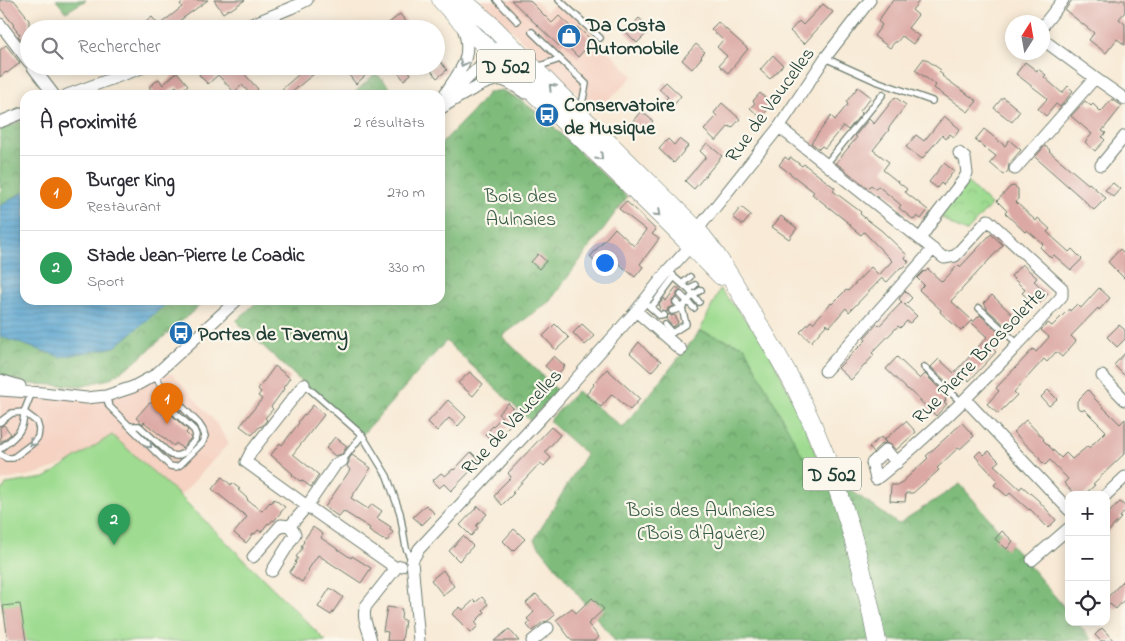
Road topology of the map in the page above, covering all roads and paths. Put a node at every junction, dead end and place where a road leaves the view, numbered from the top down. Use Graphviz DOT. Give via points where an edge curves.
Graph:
graph roads {
  1 [pos="307,0"];
  2 [pos="441,0"];
  3 [pos="497,0"];
  4 [pos="559,0"];
  5 [pos="870,0"];
  6 [pos="1063,0"];
  7 [pos="466,7"];
  8 [pos="1050,17"];
  9 [pos="262,20"];
  10 [pos="517,21"];
  11 [pos="0,24"];
  12 [pos="532,32"];
  13 [pos="600,38"];
  14 [pos="506,41"];
  15 [pos="1050,45"];
  16 [pos="20,50"];
  17 [pos="494,54"];
  18 [pos="825,58"];
  19 [pos="560,59"];
  20 [pos="534,68"];
  21 [pos="39,75"];
  22 [pos="122,75"];
  23 [pos="1095,78"];
  24 [pos="50,90"];
  25 [pos="81,90"];
  26 [pos="445,93"];
  27 [pos="884,94"];
  28 [pos="1125,99"];
  29 [pos="932,101"];
  30 [pos="445,102"];
  31 [pos="445,104"];
  32 [pos="552,111"];
  33 [pos="576,112"];
  34 [pos="20,114"];
  35 [pos="0,122"];
  36 [pos="779,127"];
  37 [pos="1125,136"];
  38 [pos="959,153"];
  39 [pos="826,164"];
  40 [pos="1101,165"];
  41 [pos="1015,169"];
  42 [pos="693,237"];
  43 [pos="920,239"];
  44 [pos="933,249"];
  45 [pos="672,272"];
  46 [pos="690,277"];
  47 [pos="682,284"];
  48 [pos="668,285"];
  49 [pos="695,285"];
  50 [pos="674,290"];
  51 [pos="701,290"];
  52 [pos="663,292"];
  53 [pos="691,292"];
  54 [pos="681,295"];
  55 [pos="670,296"];
  56 [pos="676,302"];
  57 [pos="687,302"];
  58 [pos="699,302"];
  59 [pos="232,305"];
  60 [pos="648,305"];
  61 [pos="682,308"];
  62 [pos="694,308"];
  63 [pos="979,308"];
  64 [pos="636,311"];
  65 [pos="672,311"];
  66 [pos="684,315"];
  67 [pos="676,319"];
  68 [pos="1018,344"];
  69 [pos="681,350"];
  70 [pos="924,367"];
  71 [pos="825,371"];
  72 [pos="155,375"];
  73 [pos="1102,376"];
  74 [pos="0,380"];
  75 [pos="304,384"];
  76 [pos="0,390"];
  77 [pos="166,390"];
  78 [pos="37,392"];
  79 [pos="106,396"];
  80 [pos="1125,400"];
  81 [pos="963,401"];
  82 [pos="24,412"];
  83 [pos="0,422"];
  84 [pos="130,426"];
  85 [pos="362,434"];
  86 [pos="0,449"];
  87 [pos="0,454"];
  88 [pos="342,461"];
  89 [pos="896,463"];
  90 [pos="1123,484"];
  91 [pos="1110,492"];
  92 [pos="307,506"];
  93 [pos="1065,506"];
  94 [pos="290,526"];
  95 [pos="1065,531"];
  96 [pos="252,557"];
  97 [pos="1032,560"];
  98 [pos="412,561"];
  99 [pos="396,568"];
  100 [pos="272,570"];
  101 [pos="548,628"];
  102 [pos="371,641"];
  103 [pos="419,641"];
  104 [pos="532,641"];
  105 [pos="877,641"];
  1 -- 9 [label="street"];
  2 -- 7 [label="main road, D 502"];
  3 -- 10 [label="lane"];
  4 -- 13 [label="lane"];
  5 -- 18 [label="street, Rue de Vaucelles"];
  6 -- 8 [label="street"];
  7 -- 14 [label="main road, D 502" via="489,23"];
  7 -- 17 [label="main road, D 502"];
  7 -- 26 [label="street, one-way" via="466,59"];
  11 -- 16 [label="street"];
  12 -- 19 [label="lane"];
  14 -- 17 [label="street"];
  14 -- 20 [label="main road, D 502"];
  15 -- 23 [label="street"];
  17 -- 30 [label="street"];
  17 -- 32 [label="main road, D 502"];
  18 -- 29 [label="lane"];
  18 -- 36 [label="street, Rue de Vaucelles"];
  19 -- 20 [label="lane"];
  19 -- 33 [label="lane" via="586,84 582,104"];
  33 -- 20 [label="main road, D 502, one-way"];
  21 -- 24 [label="street"];
  22 -- 25 [label="street"];
  23 -- 28 [label="street"];
  23 -- 41 [label="street"];
  27 -- 39 [label="lane"];
  31 -- 32 [label="street" via="486,83 499,80 519,88"];
  32 -- 42 [label="main road, D 502, one-way"];
  33 -- 42 [label="main road, D 502"];
  34 -- 35 [label="street"];
  36 -- 39 [label="street, Rue Pierre Brossolette"];
  36 -- 42 [label="street, Rue de Vaucelles"];
  37 -- 40 [label="street"];
  38 -- 43 [label="street" via="965,158 967,173"];
  39 -- 43 [label="street, Rue Pierre Brossolette"];
  42 -- 45 [label="street, Rue de Vaucelles"];
  42 -- 105 [label="main road, D 502" via="756,319 797,393 826,458 846,515"];
  43 -- 44 [label="street, Rue Pierre Brossolette"];
  44 -- 68 [label="street, Rue Pierre Brossolette" via="944,258 955,256 988,220 1062,288 1062,296"];
  44 -- 71 [label="street"];
  45 -- 47 [label="lane"];
  45 -- 48 [label="lane"];
  45 -- 60 [label="street, Rue de Vaucelles"];
  46 -- 47 [label="lane"];
  47 -- 53 [label="lane"];
  48 -- 50 [label="lane"];
  48 -- 52 [label="lane"];
  49 -- 53 [label="lane"];
  51 -- 53 [label="lane"];
  52 -- 55 [label="lane"];
  52 -- 60 [label="lane"];
  53 -- 57 [label="lane"];
  53 -- 58 [label="lane"];
  54 -- 57 [label="lane"];
  56 -- 61 [label="lane"];
  57 -- 61 [label="lane"];
  57 -- 62 [label="lane"];
  59 -- 72 [label="street"];
  60 -- 64 [label="street, Rue de Vaucelles"];
  60 -- 66 [label="lane" via="662,316 672,333 686,324"];
  61 -- 65 [label="lane"];
  61 -- 66 [label="lane"];
  63 -- 68 [label="lane"];
  64 -- 69 [label="street"];
  64 -- 98 [label="street, Rue de Vaucelles" via="431,534"];
  66 -- 67 [label="lane"];
  68 -- 81 [label="street, Rue Pierre Brossolette"];
  70 -- 81 [label="lane"];
  72 -- 77 [label="lane"];
  72 -- 79 [label="street"];
  73 -- 80 [label="street"];
  74 -- 78 [label="street"];
  75 -- 85 [label="lane"];
  75 -- 92 [label="street" via="246,462"];
  76 -- 78 [label="street"];
  77 -- 84 [label="lane" via="165,403 196,435 184,454 171,455 139,426"];
  84 -- 77 [label="lane, one-way" via="170,466 180,466 205,436"];
  78 -- 79 [label="street" via="86,398"];
  78 -- 82 [label="lane"];
  79 -- 84 [label="lane" via="109,406"];
  81 -- 89 [label="street, Rue Pierre Brossolette"];
  81 -- 93 [label="street"];
  82 -- 83 [label="lane" via="12,413"];
  82 -- 86 [label="lane" via="20,432"];
  82 -- 87 [label="lane, one-way" via="37,422 38,437 13,458"];
  85 -- 88 [label="lane"];
  85 -- 98 [label="lane" via="387,476"];
  88 -- 92 [label="street" via="336,464"];
  90 -- 91 [label="street"];
  92 -- 94 [label="street"];
  92 -- 99 [label="street"];
  94 -- 96 [label="street" via="282,525"];
  94 -- 100 [label="street" via="295,534"];
  95 -- 97 [label="street"];
  98 -- 99 [label="street"];
  98 -- 103 [label="street"];
  99 -- 102 [label="street" via="364,611"];
  101 -- 104 [label="street"];
}
